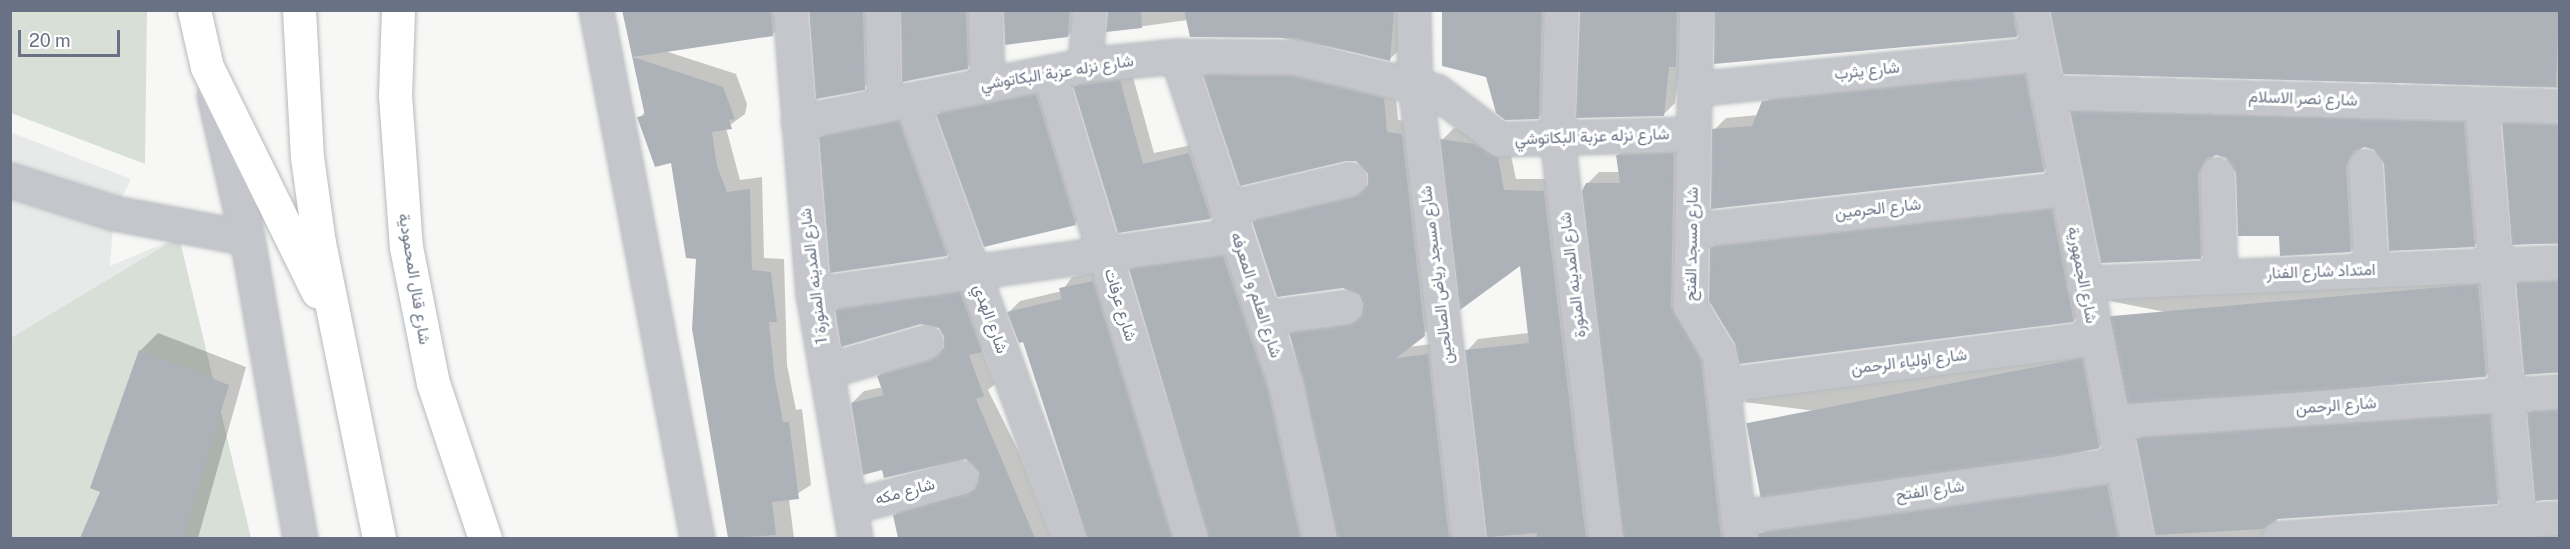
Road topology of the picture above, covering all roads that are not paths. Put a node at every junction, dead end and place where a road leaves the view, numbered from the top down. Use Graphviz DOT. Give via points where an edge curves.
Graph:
graph roads {
  1 [pos="194,10"];
  2 [pos="299,10"];
  3 [pos="398,10"];
  4 [pos="596,10"];
  5 [pos="790,10"];
  6 [pos="882,10"];
  7 [pos="985,10"];
  8 [pos="1089,10"];
  9 [pos="1413,10"];
  10 [pos="1561,10"];
  11 [pos="1696,10"];
  12 [pos="2031,10"];
  13 [pos="2039,54"];
  14 [pos="1177,56"];
  15 [pos="1085,65"];
  16 [pos="207,67"];
  17 [pos="1048,72"];
  18 [pos="987,84"];
  19 [pos="1415,84"];
  20 [pos="1694,89"];
  21 [pos="2046,92"];
  22 [pos="897,103"];
  23 [pos="2481,104"];
  24 [pos="2559,106"];
  25 [pos="798,122"];
  26 [pos="1693,134"];
  27 [pos="1557,140"];
  28 [pos="2365,166"];
  29 [pos="2217,174"];
  30 [pos="1350,179"];
  31 [pos="10,180"];
  32 [pos="2065,189"];
  33 [pos="1232,221"];
  34 [pos="1692,230"];
  35 [pos="247,238"];
  36 [pos="1104,255"];
  37 [pos="2559,262"];
  38 [pos="2496,265"];
  39 [pos="2372,270"];
  40 [pos="973,272"];
  41 [pos="2220,277"];
  42 [pos="2082,283"];
  43 [pos="813,294"];
  44 [pos="1345,307"];
  45 [pos="1263,318"];
  46 [pos="335,328"];
  47 [pos="2094,338"];
  48 [pos="926,342"];
  49 [pos="826,371"];
  50 [pos="1723,385"];
  51 [pos="2559,391"];
  52 [pos="2507,395"];
  53 [pos="2112,421"];
  54 [pos="2122,464"];
  55 [pos="960,477"];
  56 [pos="850,507"];
  57 [pos="2559,518"];
  58 [pos="2518,521"];
  59 [pos="1739,528"];
  60 [pos="300,538"];
  61 [pos="380,538"];
  62 [pos="485,538"];
  63 [pos="697,538"];
  64 [pos="855,538"];
  65 [pos="1069,538"];
  66 [pos="1191,538"];
  67 [pos="1319,538"];
  68 [pos="1468,538"];
  69 [pos="1605,538"];
  70 [pos="2137,538"];
  71 [pos="2279,538"];
  1 -- 16 [label="main road"];
  2 -- 46 [label="main road" via="307,157"];
  3 -- 62 [label="main road, شارع قنال المحمودية" via="395,95 406,247 433,383"];
  4 -- 63 [label="street"];
  5 -- 25 [label="street, شارع المدينه المنورة 1"];
  6 -- 22 [label="street, شارع الهدي"];
  7 -- 18 [label="street"];
  8 -- 15 [label="street"];
  9 -- 19 [label="street, شارع مسجد رياض الصالحين"];
  10 -- 27 [label="street, شارع المدينه المنورة"];
  11 -- 20 [label="street, شارع مسجد الفتح"];
  12 -- 13 [label="street, شارع الجمهورية"];
  13 -- 20 [label="street, شارع يثرب"];
  13 -- 21 [label="street, شارع الجمهورية"];
  14 -- 15 [label="street, شارع نزله عزبة البكاتوشي"];
  14 -- 19 [label="street, شارع نزله عزبة البكاتوشي" via="1294,57"];
  14 -- 33 [label="street, شارع العلم و المعرفه"];
  15 -- 17 [label="street, شارع نزله عزبة البكاتوشي"];
  16 -- 35 [label="street"];
  16 -- 46 [label="main road"];
  17 -- 18 [label="street, شارع نزله عزبة البكاتوشي"];
  17 -- 36 [label="street, شارع عرفات"];
  18 -- 22 [label="street, شارع نزله عزبة البكاتوشي"];
  19 -- 27 [label="street, شارع نزله عزبة البكاتوشي" via="1436,91 1488,135"];
  19 -- 68 [label="street, شارع مسجد رياض الصالحين"];
  20 -- 26 [label="street, شارع مسجد الفتح"];
  21 -- 23 [label="street, شارع نصر الاسلام"];
  21 -- 32 [label="street, شارع الجمهورية"];
  22 -- 25 [label="street, شارع نزله عزبة البكاتوشي"];
  22 -- 40 [label="street, شارع الهدي"];
  23 -- 24 [label="street, شارع نصر الاسلام"];
  23 -- 38 [label="street"];
  25 -- 43 [label="street, شارع المدينه المنورة 1"];
  26 -- 27 [label="street, شارع نزله عزبة البكاتوشي"];
  26 -- 34 [label="street, شارع مسجد الفتح"];
  27 -- 69 [label="street, شارع المدينه المنورة"];
  28 -- 39 [label="street"];
  29 -- 41 [label="street"];
  30 -- 33 [label="street"];
  31 -- 35 [label="street" via="114,213"];
  32 -- 34 [label="street, شارع الحرمين"];
  32 -- 42 [label="street, شارع الجمهورية"];
  33 -- 36 [label="street"];
  33 -- 45 [label="street, شارع العلم و المعرفه"];
  34 -- 50 [label="street, شارع مسجد الفتح" via="1690,306 1716,342"];
  35 -- 60 [label="street"];
  36 -- 40 [label="street"];
  36 -- 66 [label="street, شارع عرفات"];
  37 -- 38 [label="street, امتداد شارع الفنار"];
  38 -- 39 [label="street, امتداد شارع الفنار"];
  38 -- 52 [label="street"];
  39 -- 41 [label="street, امتداد شارع الفنار"];
  40 -- 43 [label="street"];
  40 -- 65 [label="street, شارع الهدي"];
  41 -- 42 [label="street, امتداد شارع الفنار"];
  42 -- 47 [label="street, شارع الجمهورية"];
  43 -- 49 [label="street, شارع المدينه المنورة 1"];
  44 -- 45 [label="street"];
  45 -- 67 [label="street, شارع العلم و المعرفه" via="1286,385"];
  46 -- 61 [label="main road"];
  47 -- 50 [label="street, شارع اولياء الرحمن"];
  47 -- 53 [label="street, شارع الجمهورية"];
  48 -- 49 [label="street"];
  49 -- 56 [label="street, شارع المدينه المنورة 1"];
  50 -- 59 [label="street, شارع مسجد الفتح"];
  51 -- 52 [label="street, شارع الرحمن"];
  52 -- 53 [label="street, شارع الرحمن"];
  52 -- 58 [label="street"];
  53 -- 54 [label="street, شارع الجمهورية"];
  54 -- 59 [label="street, شارع الفتح"];
  54 -- 70 [label="street, شارع الجمهورية"];
  55 -- 56 [label="street, شارع مكه"];
  56 -- 64 [label="street, شارع المدينه المنورة 1"];
  57 -- 58 [label="street"];
  58 -- 71 [label="street"];
}
